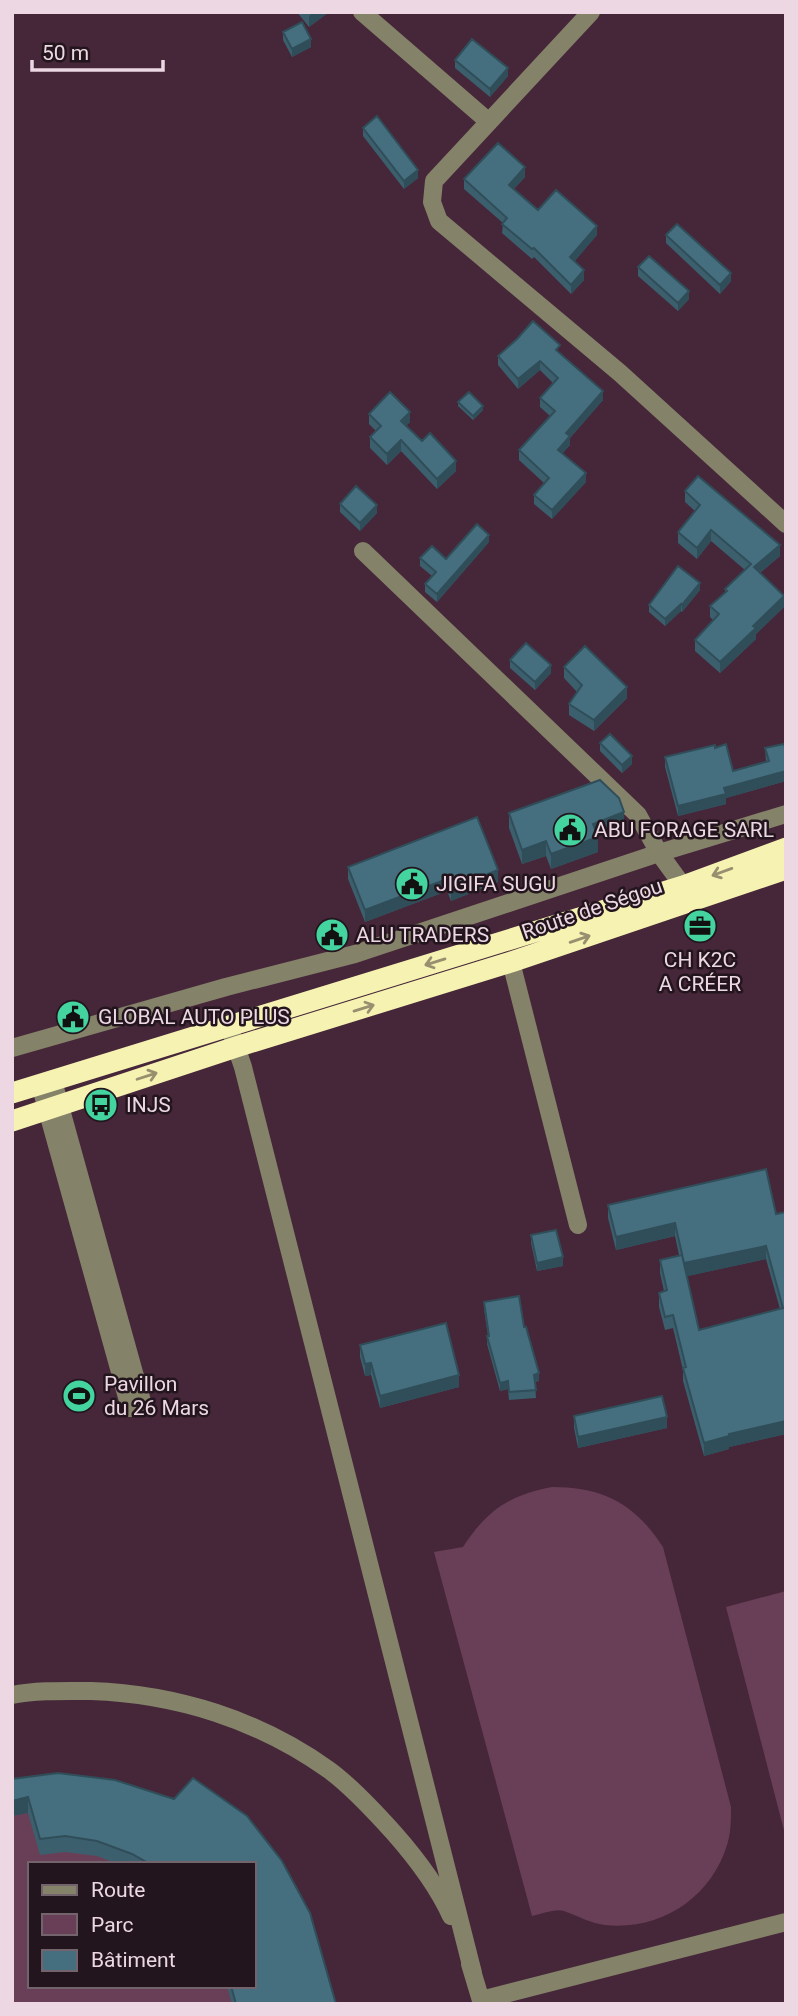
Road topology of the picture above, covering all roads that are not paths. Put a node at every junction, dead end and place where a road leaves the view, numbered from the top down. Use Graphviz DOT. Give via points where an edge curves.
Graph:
graph roads {
  1 [pos="362,12"];
  2 [pos="591,12"];
  3 [pos="489,122"];
  4 [pos="786,524"];
  5 [pos="363,551"];
  6 [pos="786,814"];
  7 [pos="786,848"];
  8 [pos="659,853"];
  9 [pos="786,869"];
  10 [pos="683,886"];
  11 [pos="511,962"];
  12 [pos="229,1025"];
  13 [pos="236,1047"];
  14 [pos="12,1048"];
  15 [pos="47,1082"];
  16 [pos="12,1093"];
  17 [pos="54,1106"];
  18 [pos="12,1121"];
  19 [pos="578,1225"];
  20 [pos="137,1406"];
  21 [pos="12,1695"];
  22 [pos="786,1922"];
  23 [pos="473,1973"];
  24 [pos="482,2002"];
  1 -- 3 [label="street"];
  2 -- 3 [label="street"];
  3 -- 4 [label="street" via="434,181 432,202 439,220 620,373"];
  5 -- 8 [label="street" via="638,815"];
  6 -- 8 [label="street"];
  7 -- 10 [label="highway, Route de Ségou, one-way"];
  8 -- 10 [label="street"];
  8 -- 14 [label="street" via="355,954"];
  11 -- 9 [label="highway, Route de Ségou, one-way"];
  10 -- 12 [label="highway, Route de Ségou, one-way"];
  13 -- 11 [label="highway, Route de Ségou, one-way"];
  11 -- 19 [label="street"];
  12 -- 13 [label="street"];
  12 -- 15 [label="highway, Route de Ségou"];
  17 -- 13 [label="highway, Route de Ségou, one-way"];
  13 -- 23 [label="street"];
  15 -- 16 [label="highway, Route de Ségou"];
  15 -- 17 [label="street"];
  17 -- 18 [label="highway, Route de Ségou"];
  17 -- 20 [label="street"];
  21 -- 23 [label="street" via="63,1690 174,1700 229,1716 281,1741 330,1771 413,1855 442,1897"];
  22 -- 24 [label="street"];
  23 -- 24 [label="street"];
}
